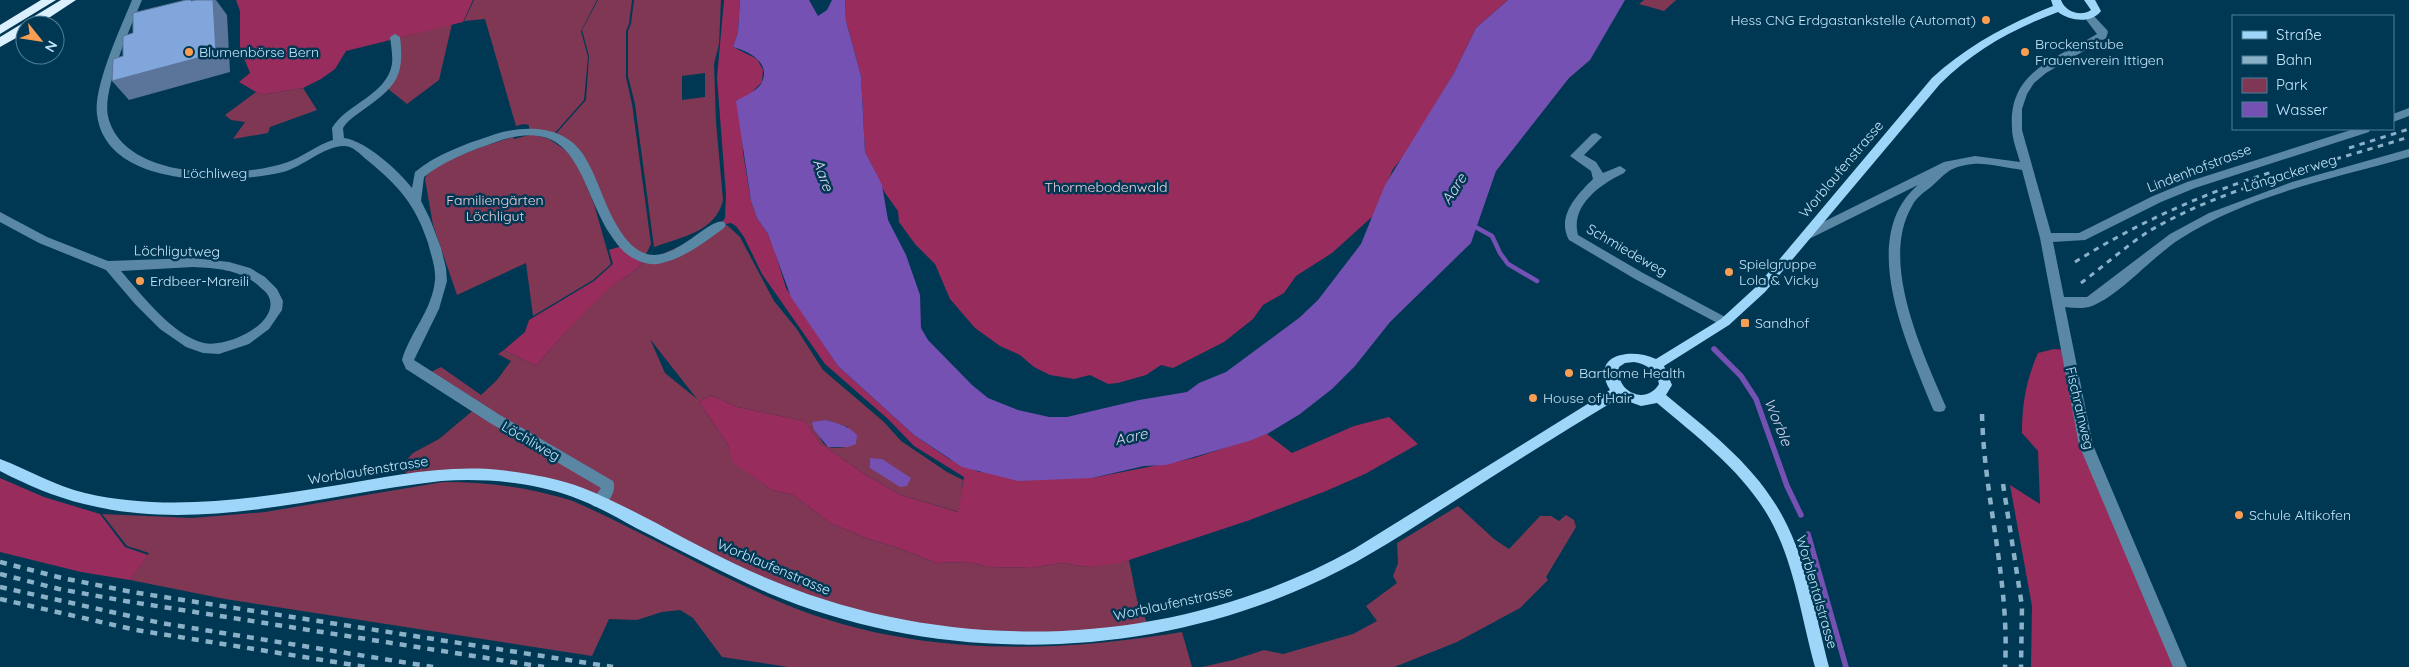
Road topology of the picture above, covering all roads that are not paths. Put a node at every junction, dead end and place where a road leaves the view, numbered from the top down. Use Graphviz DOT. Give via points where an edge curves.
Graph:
graph roads {
  1 [pos="50,0"];
  2 [pos="70,0"];
  3 [pos="136,0"];
  4 [pos="2089,0"];
  5 [pos="2058,4"];
  6 [pos="45,15"];
  7 [pos="2089,17"];
  8 [pos="0,30"];
  9 [pos="15,33"];
  10 [pos="395,37"];
  11 [pos="0,43"];
  12 [pos="2409,112"];
  13 [pos="2394,118"];
  14 [pos="2362,130"];
  15 [pos="1596,137"];
  16 [pos="339,143"];
  17 [pos="2409,153"];
  18 [pos="1944,167"];
  19 [pos="2026,167"];
  20 [pos="1620,170"];
  21 [pos="1599,180"];
  22 [pos="416,200"];
  23 [pos="0,216"];
  24 [pos="720,224"];
  25 [pos="1807,235"];
  26 [pos="2046,238"];
  27 [pos="110,266"];
  28 [pos="2057,301"];
  29 [pos="1725,322"];
  30 [pos="1656,365"];
  31 [pos="1618,392"];
  32 [pos="1658,397"];
  33 [pos="1939,407"];
  34 [pos="0,465"];
  35 [pos="598,502"];
  36 [pos="1822,667"];
  37 [pos="2180,667"];
  1 -- 8 [label="highway"];
  2 -- 6 [label="highway"];
  3 -- 16 [label="street, Löchliweg" via="110,70 102,116 115,143 132,158 170,172 208,176 292,166"];
  4 -- 7 [label="main road" via="2096,11"];
  5 -- 7 [label="main road" via="2075,16"];
  5 -- 25 [label="main road, Worblaufenstrasse" via="1981,43 1959,58"];
  7 -- 19 [label="street, Fischrainweg" via="2103,32 2102,36 2042,69 2027,85 2019,101 2017,130"];
  9 -- 11 [label="highway"];
  10 -- 16 [label="street" via="397,62 393,75 376,94 341,122 337,128"];
  12 -- 13 [label="street"];
  14 -- 26 [label="street, Lindenhofstrasse" via="2191,185 2081,237"];
  15 -- 21 [label="street" via="1576,156 1594,166 1599,172"];
  16 -- 22 [label="street, Löchliweg" via="354,145 373,158"];
  17 -- 28 [label="street, Längackerweg" via="2275,190 2228,208 2161,246 2097,298 2089,302"];
  18 -- 19 [label="street" via="1970,160"];
  18 -- 25 [label="street"];
  18 -- 33 [label="street" via="1906,203 1894,240 1899,292 1911,339"];
  19 -- 26 [label="street, Fischrainweg"];
  20 -- 21 [label="street, Schmiedeweg"];
  21 -- 29 [label="street, Schmiedeweg" via="1572,213 1570,228 1573,236"];
  22 -- 24 [label="street, Löchliweg" via="419,175 426,169 504,135 525,131 553,137 575,152 607,221 622,245 637,257 650,260 674,256"];
  22 -- 35 [label="street, Löchliweg" via="434,246 441,280 410,354 408,360 411,365 608,485"];
  23 -- 27 [label="street, Löchligutweg" via="39,240"];
  25 -- 29 [label="main road, Worblaufenstrasse" via="1761,289"];
  26 -- 28 [label="street, Fischrainweg"];
  27 -- 27 [label="street, Löchligutweg" via="161,322 203,348 223,348 247,339 268,323 276,309 275,296 266,284 234,268 203,264"];
  28 -- 37 [label="street, Fischrainweg" via="2086,445"];
  29 -- 30 [label="main road, Worblaufenstrasse"];
  30 -- 31 [label="main road" via="1634,357 1617,361 1610,371 1610,378"];
  30 -- 32 [label="main road" via="1666,385"];
  31 -- 32 [label="main road" via="1634,400"];
  31 -- 35 [label="main road, Worblaufenstrasse" via="1319,574 1221,611 1127,632 1065,638 983,638 899,627 842,614 751,578"];
  32 -- 36 [label="main road, Worblentalstrasse" via="1731,461 1771,509 1789,548"];
  34 -- 35 [label="main road, Worblaufenstrasse" via="52,489 118,506 150,509 265,504 416,478 472,474 506,476 553,485"];
}
